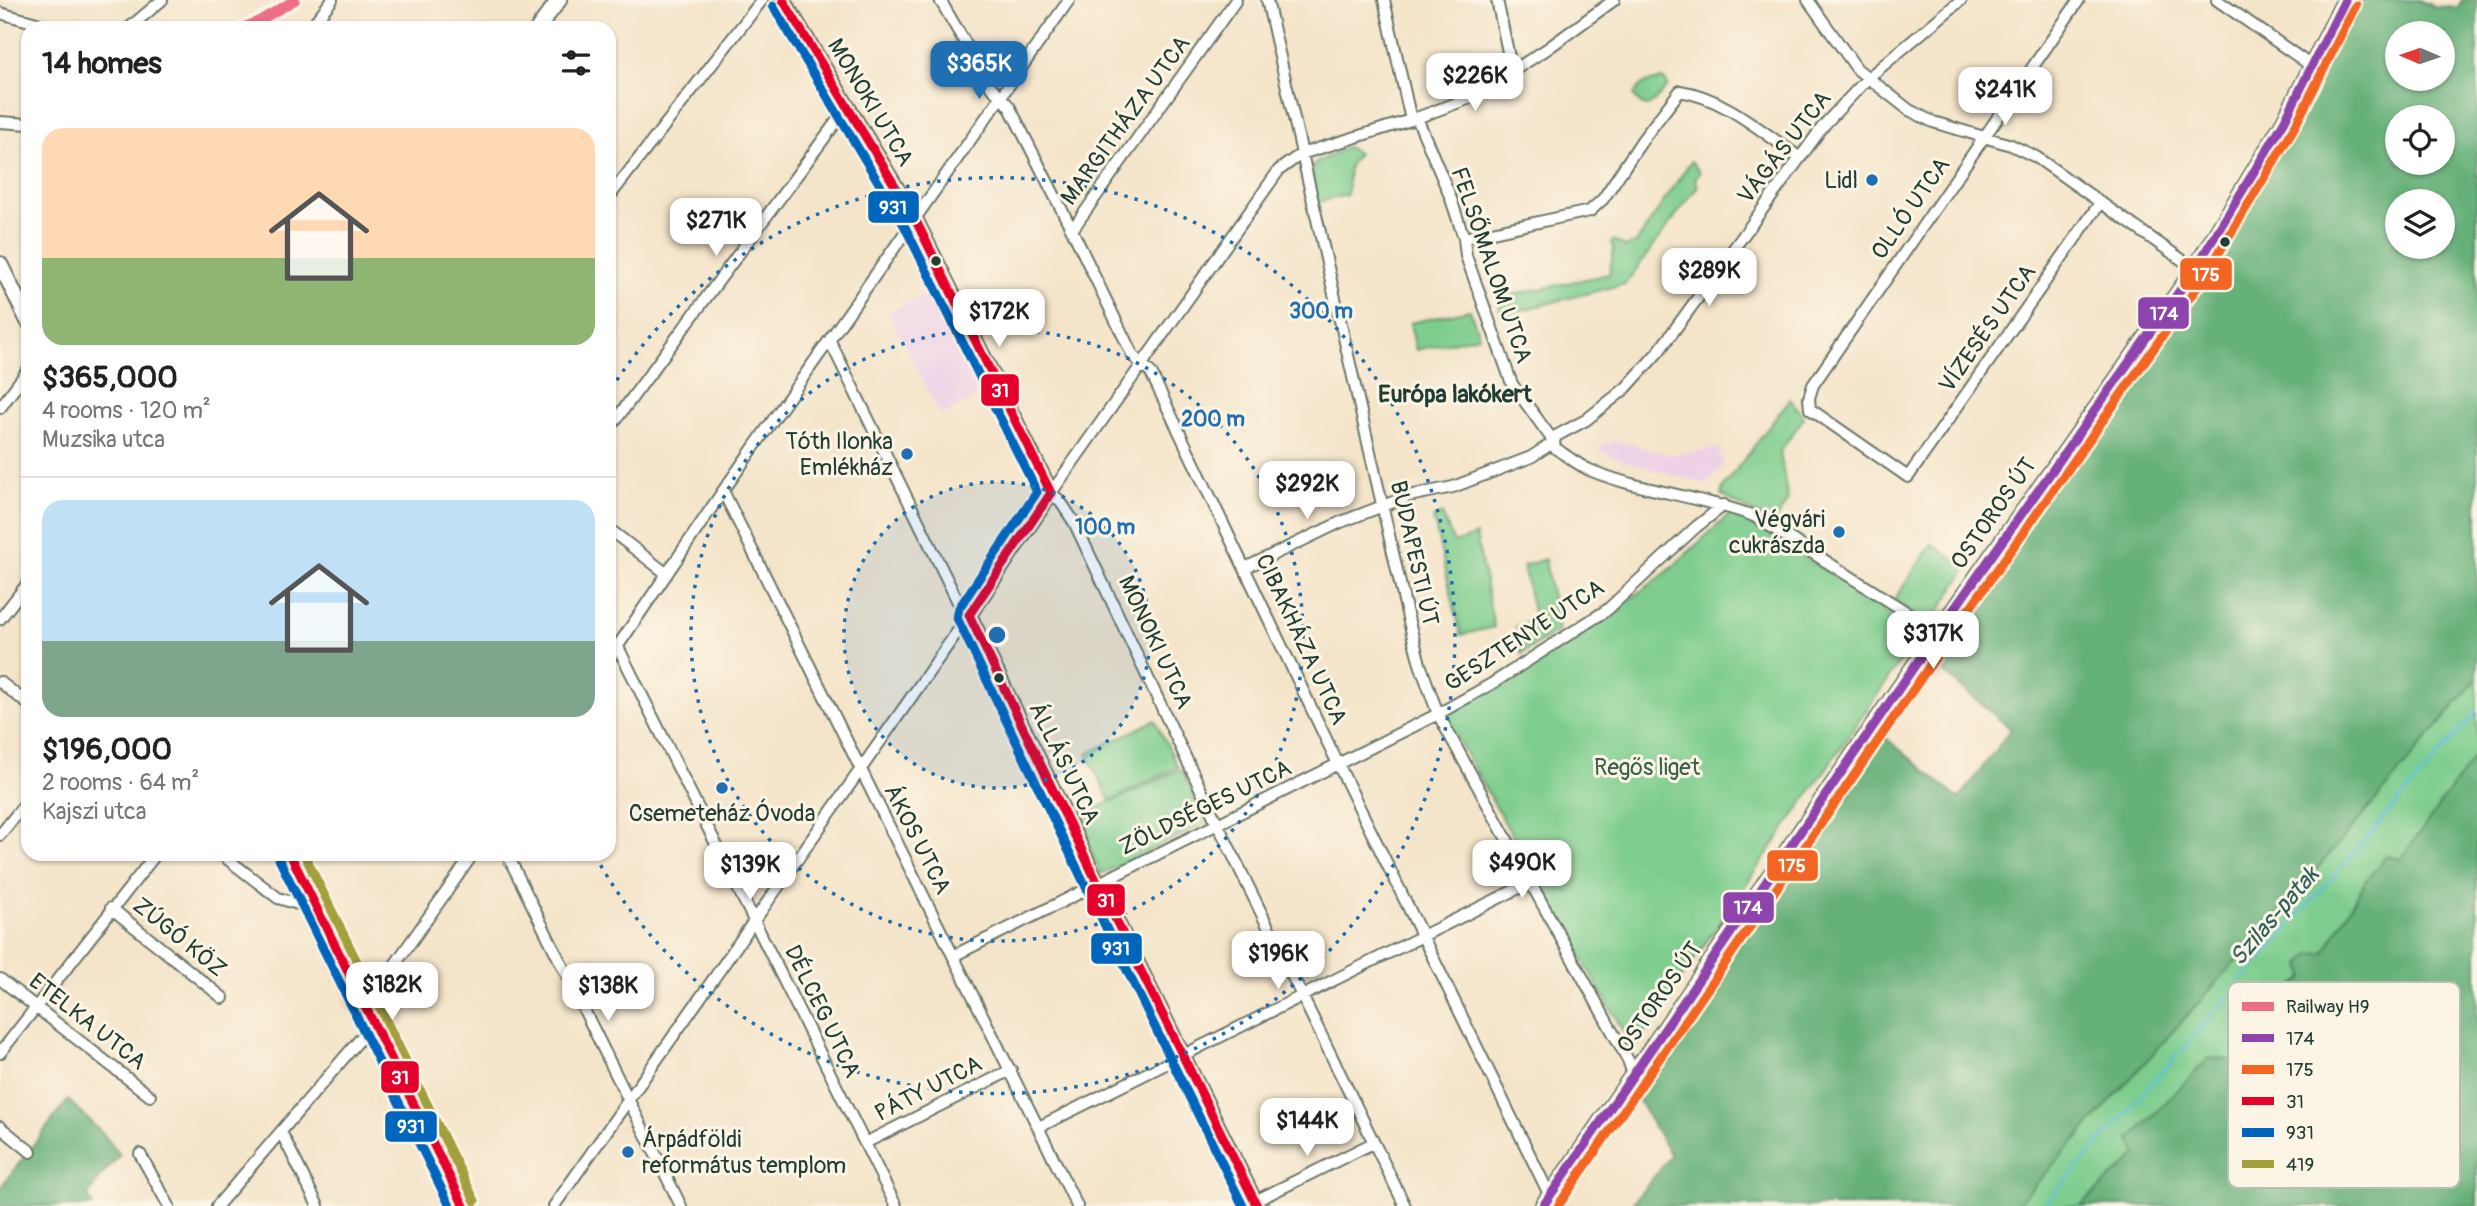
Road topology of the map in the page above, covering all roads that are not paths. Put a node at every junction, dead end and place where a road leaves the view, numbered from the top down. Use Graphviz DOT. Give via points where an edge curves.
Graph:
graph roads {
  1 [pos="162,0"];
  2 [pos="332,0"];
  3 [pos="559,0"];
  4 [pos="762,0"];
  5 [pos="783,0"];
  6 [pos="940,0"];
  7 [pos="1069,0"];
  8 [pos="1237,0"];
  9 [pos="1267,0"];
  10 [pos="1384,0"];
  11 [pos="1497,0"];
  12 [pos="1614,0"];
  13 [pos="1808,0"];
  14 [pos="1961,0"];
  15 [pos="2079,0"];
  16 [pos="2217,0"];
  17 [pos="2344,0"];
  18 [pos="0,13"];
  19 [pos="29,21"];
  20 [pos="137,21"];
  21 [pos="316,21"];
  22 [pos="543,21"];
  23 [pos="2313,67"];
  24 [pos="1512,71"];
  25 [pos="1868,78"];
  26 [pos="1001,98"];
  27 [pos="848,106"];
  28 [pos="1414,119"];
  29 [pos="0,122"];
  30 [pos="21,124"];
  31 [pos="1984,139"];
  32 [pos="1301,153"];
  33 [pos="1799,157"];
  34 [pos="616,188"];
  35 [pos="2100,203"];
  36 [pos="915,219"];
  37 [pos="1072,230"];
  38 [pos="1464,238"];
  39 [pos="0,264"];
  40 [pos="2195,268"];
  41 [pos="21,307"];
  42 [pos="830,341"];
  43 [pos="1141,366"];
  44 [pos="21,380"];
  45 [pos="0,408"];
  46 [pos="616,420"];
  47 [pos="1554,442"];
  48 [pos="1908,477"];
  49 [pos="723,491"];
  50 [pos="1051,493"];
  51 [pos="1724,505"];
  52 [pos="1383,508"];
  53 [pos="616,534"];
  54 [pos="1245,568"];
  55 [pos="667,574"];
  56 [pos="21,592"];
  57 [pos="969,615"];
  58 [pos="0,619"];
  59 [pos="1938,632"];
  60 [pos="618,646"];
  61 [pos="616,649"];
  62 [pos="0,682"];
  63 [pos="21,698"];
  64 [pos="1438,714"];
  65 [pos="1338,764"];
  66 [pos="860,770"];
  67 [pos="21,809"];
  68 [pos="1219,823"];
  69 [pos="0,835"];
  70 [pos="150,861"];
  71 [pos="230,861"];
  72 [pos="295,861"];
  73 [pos="468,861"];
  74 [pos="510,861"];
  75 [pos="1531,882"];
  76 [pos="1098,884"];
  77 [pos="315,906"];
  78 [pos="111,908"];
  79 [pos="755,922"];
  80 [pos="1422,936"];
  81 [pos="953,956"];
  82 [pos="0,979"];
  83 [pos="1302,997"];
  84 [pos="223,998"];
  85 [pos="35,1007"];
  86 [pos="365,1007"];
  87 [pos="373,1024"];
  88 [pos="0,1053"];
  89 [pos="1182,1055"];
  90 [pos="1011,1070"];
  91 [pos="1633,1074"];
  92 [pos="150,1096"];
  93 [pos="629,1101"];
  94 [pos="0,1127"];
  95 [pos="1038,1127"];
  96 [pos="281,1132"];
  97 [pos="865,1143"];
  98 [pos="1373,1143"];
  99 [pos="31,1152"];
  100 [pos="140,1154"];
  101 [pos="1546,1201"];
  102 [pos="1252,1204"];
  103 [pos="169,1206"];
  104 [pos="217,1206"];
  105 [pos="318,1206"];
  106 [pos="464,1206"];
  107 [pos="554,1206"];
  108 [pos="681,1206"];
  109 [pos="896,1206"];
  110 [pos="1077,1206"];
  111 [pos="1405,1206"];
  1 -- 20 [label="street"];
  2 -- 21 [label="street"];
  3 -- 22 [label="street"];
  4 -- 34 [label="street"];
  5 -- 27 [label="street, MONOKI UTCA"];
  6 -- 26 [label="street, CIBAKHÁZA UTCA"];
  7 -- 26 [label="street"];
  8 -- 37 [label="street, MARGITHÁZA UTCA"];
  9 -- 32 [label="street, BUDAPESTI ÚT"];
  10 -- 28 [label="street, FELSŐMALOM UTCA"];
  11 -- 24 [label="street"];
  12 -- 24 [label="street"];
  13 -- 25 [label="street"];
  14 -- 25 [label="street, VÁGÁS UTCA"];
  15 -- 31 [label="street, OLLÓ UTCA"];
  16 -- 23 [label="street"];
  17 -- 23 [label="main road, OSTOROS ÚT"];
  18 -- 19 [label="street"];
  23 -- 40 [label="main road, OSTOROS ÚT"];
  24 -- 28 [label="street" via="1470,98"];
  25 -- 31 [label="street" via="1909,110"];
  25 -- 33 [label="street, VÁGÁS UTCA"];
  26 -- 36 [label="street"];
  26 -- 37 [label="street, CIBAKHÁZA UTCA"];
  27 -- 36 [label="street, MONOKI UTCA"];
  27 -- 46 [label="street"];
  28 -- 32 [label="street"];
  28 -- 38 [label="street, FELSŐMALOM UTCA"];
  29 -- 30 [label="street"];
  31 -- 35 [label="street" via="2036,157"];
  31 -- 48 [label="street, OLLÓ UTCA" via="1809,398 1810,409"];
  32 -- 43 [label="street" via="1279,170"];
  32 -- 52 [label="street, BUDAPESTI ÚT"];
  33 -- 38 [label="street" via="1726,107 1680,91 1590,211"];
  33 -- 47 [label="street, VÁGÁS UTCA" via="1660,351 1626,388 1586,420 1556,436"];
  35 -- 40 [label="street"];
  35 -- 48 [label="street, VÍZESÉS UTCA"];
  36 -- 42 [label="street"];
  36 -- 50 [label="street, MONOKI UTCA"];
  37 -- 43 [label="street, CIBAKHÁZA UTCA"];
  38 -- 47 [label="street, FELSŐMALOM UTCA" via="1503,362 1524,403"];
  39 -- 41 [label="street"];
  40 -- 59 [label="main road, OSTOROS ÚT"];
  42 -- 49 [label="street"];
  42 -- 57 [label="street, ÁLLÁS UTCA" via="959,604"];
  43 -- 50 [label="street"];
  43 -- 54 [label="street, CIBAKHÁZA UTCA" via="1150,373"];
  44 -- 45 [label="street"];
  47 -- 51 [label="street, FELSŐMALOM UTCA" via="1555,448 1589,470"];
  47 -- 52 [label="street, VÁGÁS UTCA" via="1493,473 1409,496"];
  49 -- 55 [label="street"];
  49 -- 66 [label="street, ÁKOS UTCA"];
  50 -- 57 [label="street"];
  50 -- 68 [label="street, MONOKI UTCA" via="1074,522"];
  51 -- 59 [label="street, FELSŐMALOM UTCA" via="1776,528"];
  51 -- 64 [label="street, GESZTENYE UTCA" via="1607,611"];
  52 -- 54 [label="street, VÁGÁS UTCA" via="1341,522"];
  52 -- 64 [label="street, BUDAPESTI ÚT" via="1406,614"];
  53 -- 55 [label="street"];
  54 -- 65 [label="street, CIBAKHÁZA UTCA"];
  55 -- 60 [label="street"];
  56 -- 58 [label="street"];
  57 -- 66 [label="street"];
  57 -- 76 [label="street, ÁLLÁS UTCA"];
  59 -- 91 [label="main road, OSTOROS ÚT"];
  60 -- 61 [label="street"];
  60 -- 79 [label="street, DÉLCEG UTCA"];
  62 -- 63 [label="street"];
  64 -- 65 [label="street, ZÖLDSÉGES UTCA"];
  64 -- 75 [label="street, BUDAPESTI ÚT"];
  65 -- 68 [label="street, ZÖLDSÉGES UTCA"];
  65 -- 80 [label="street, CIBAKHÁZA UTCA"];
  66 -- 79 [label="street"];
  66 -- 81 [label="street, ÁKOS UTCA"];
  67 -- 69 [label="street"];
  68 -- 76 [label="street, ZÖLDSÉGES UTCA"];
  68 -- 83 [label="street, MONOKI UTCA"];
  70 -- 78 [label="street"];
  71 -- 77 [label="street" via="278,898"];
  72 -- 77 [label="street"];
  73 -- 86 [label="street"];
  74 -- 93 [label="street"];
  75 -- 80 [label="street"];
  75 -- 91 [label="street, BUDAPESTI ÚT"];
  76 -- 81 [label="street, ZÖLDSÉGES UTCA"];
  76 -- 89 [label="street, ÁLLÁS UTCA"];
  77 -- 86 [label="street"];
  78 -- 84 [label="street, ZÚGÓ KÖZ"];
  78 -- 85 [label="street"];
  79 -- 93 [label="street"];
  79 -- 97 [label="street, DÉLCEG UTCA"];
  80 -- 83 [label="street"];
  80 -- 101 [label="street, CIBAKHÁZA UTCA"];
  81 -- 90 [label="street, ÁKOS UTCA"];
  82 -- 85 [label="street, ETELKA UTCA"];
  83 -- 89 [label="street"];
  83 -- 98 [label="street, MONOKI UTCA"];
  85 -- 88 [label="street"];
  85 -- 92 [label="street, ETELKA UTCA"];
  86 -- 87 [label="street"];
  87 -- 96 [label="street"];
  87 -- 106 [label="street"];
  89 -- 95 [label="street"];
  89 -- 102 [label="street, ÁLLÁS UTCA"];
  90 -- 95 [label="street, ÁKOS UTCA"];
  90 -- 97 [label="street, PÁTY UTCA"];
  91 -- 101 [label="main road, OSTOROS ÚT"];
  93 -- 107 [label="street"];
  93 -- 108 [label="street"];
  94 -- 99 [label="street"];
  95 -- 110 [label="street, ÁKOS UTCA"];
  96 -- 104 [label="street"];
  96 -- 105 [label="street"];
  97 -- 109 [label="street, DÉLCEG UTCA"];
  98 -- 102 [label="street"];
  98 -- 111 [label="street, MONOKI UTCA"];
  100 -- 103 [label="street"];
}
